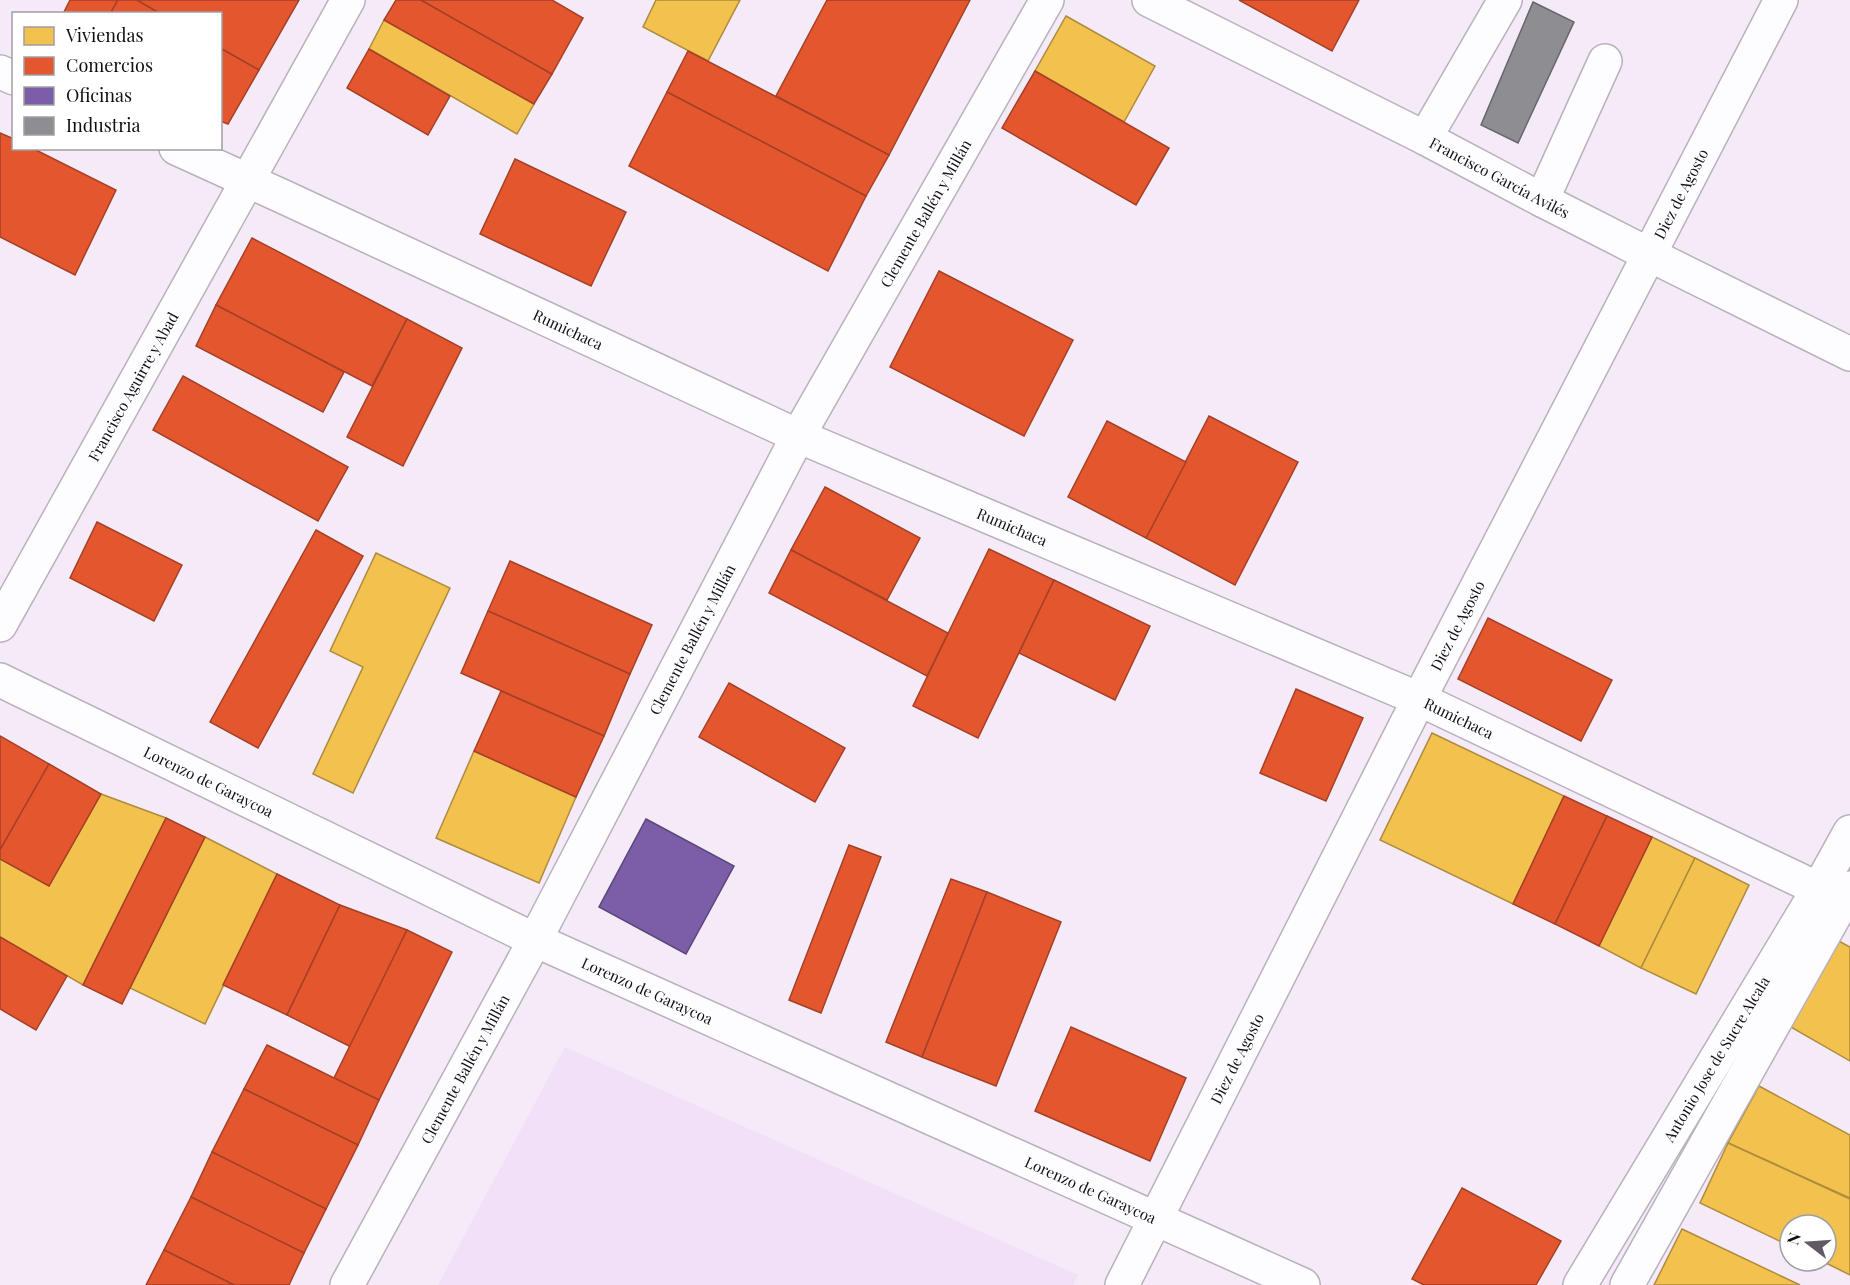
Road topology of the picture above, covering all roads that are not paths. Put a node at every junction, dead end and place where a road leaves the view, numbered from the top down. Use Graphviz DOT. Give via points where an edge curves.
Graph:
graph roads {
  1 [pos="348,0"];
  2 [pos="1047,0"];
  3 [pos="1149,0"];
  4 [pos="1505,0"];
  5 [pos="1781,0"];
  6 [pos="1605,61"];
  7 [pos="1425,138"];
  8 [pos="180,150"];
  9 [pos="240,177"];
  10 [pos="1542,200"];
  11 [pos="1648,254"];
  12 [pos="1850,354"];
  13 [pos="798,436"];
  14 [pos="0,592"];
  15 [pos="0,625"];
  16 [pos="0,680"];
  17 [pos="1419,699"];
  18 [pos="1850,832"];
  19 [pos="1840,895"];
  20 [pos="536,940"];
  21 [pos="1156,1219"];
  22 [pos="347,1285"];
  23 [pos="1122,1285"];
  24 [pos="1303,1285"];
  25 [pos="1580,1285"];
  26 [pos="1627,1285"];
  1 -- 9 [label="street, Francisco Aguirre y Abad" via="266,149"];
  2 -- 13 [label="street, Clemente Ballén y Millán"];
  3 -- 7 [label="street, Francisco García Avilés"];
  4 -- 7 [label="street"];
  5 -- 11 [label="street, Diez de Agosto"];
  6 -- 10 [label="street"];
  7 -- 10 [label="street, Francisco García Avilés"];
  8 -- 9 [label="street, Rumichaca"];
  9 -- 13 [label="street, Rumichaca"];
  9 -- 14 [label="street, Francisco Aguirre y Abad"];
  9 -- 15 [label="street, Francisco Aguirre y Abad"];
  10 -- 11 [label="street, Francisco García Avilés"];
  11 -- 12 [label="street, Francisco García Avilés"];
  11 -- 17 [label="street, Diez de Agosto"];
  13 -- 17 [label="street, Rumichaca"];
  13 -- 20 [label="street, Clemente Ballén y Millán"];
  16 -- 20 [label="street, Lorenzo de Garaycoa"];
  17 -- 19 [label="street, Rumichaca"];
  17 -- 21 [label="street, Diez de Agosto"];
  18 -- 19 [label="street, Antonio Jose de Sucre Alcala"];
  19 -- 25 [label="street, Antonio Jose de Sucre Alcala"];
  19 -- 26 [label="street, Antonio Jose de Sucre Alcala"];
  20 -- 21 [label="street, Lorenzo de Garaycoa"];
  20 -- 22 [label="street, Clemente Ballén y Millán"];
  21 -- 23 [label="street, Diez de Agosto"];
  21 -- 24 [label="street, Lorenzo de Garaycoa"];
}
